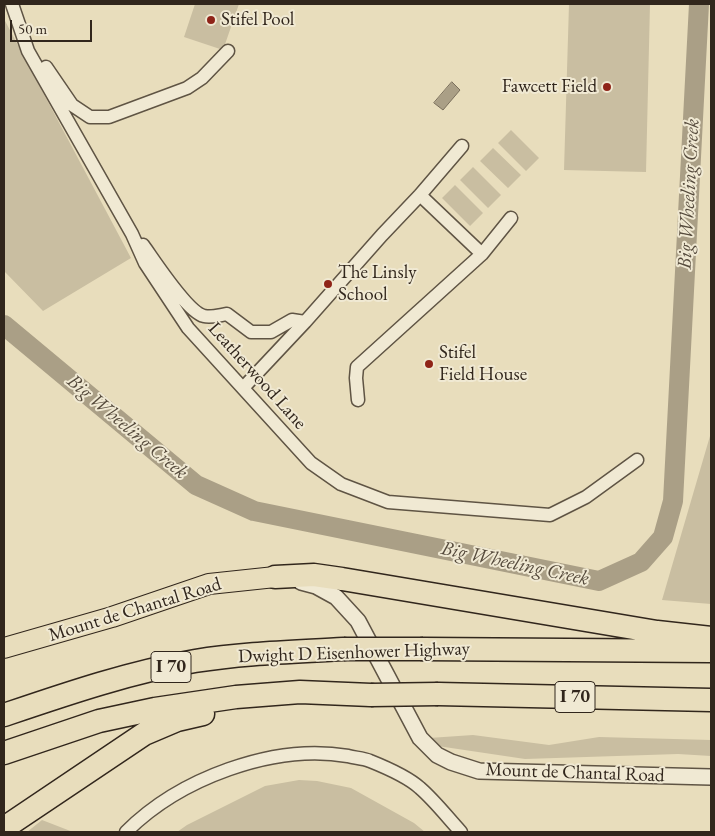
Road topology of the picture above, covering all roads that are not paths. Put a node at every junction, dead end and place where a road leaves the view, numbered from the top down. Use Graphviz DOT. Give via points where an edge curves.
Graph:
graph roads {
  1 [pos="12,4"];
  2 [pos="22,32"];
  3 [pos="228,52"];
  4 [pos="462,146"];
  5 [pos="420,195"];
  6 [pos="512,218"];
  7 [pos="132,234"];
  8 [pos="482,254"];
  9 [pos="305,322"];
  10 [pos="243,388"];
  11 [pos="358,400"];
  12 [pos="637,460"];
  13 [pos="275,576"];
  14 [pos="711,638"];
  15 [pos="4,648"];
  16 [pos="711,651"];
  17 [pos="337,693"];
  18 [pos="711,700"];
  19 [pos="4,715"];
  20 [pos="4,753"];
  21 [pos="711,776"];
  22 [pos="4,828"];
  23 [pos="126,832"];
  24 [pos="461,832"];
  1 -- 2 [label="street, Leatherwood Lane"];
  2 -- 3 [label="street" via="72,104 90,117 109,117 187,88"];
  2 -- 7 [label="street, Leatherwood Lane" via="28,51"];
  4 -- 5 [label="street"];
  5 -- 8 [label="street"];
  5 -- 9 [label="street"];
  6 -- 8 [label="street"];
  7 -- 9 [label="street" via="198,313 204,316 227,314 251,332 270,332 292,320"];
  7 -- 10 [label="street, Leatherwood Lane" via="146,263 188,328"];
  8 -- 11 [label="street" via="357,367"];
  9 -- 10 [label="street"];
  10 -- 12 [label="street, Leatherwood Lane" via="311,463 341,484 388,502 550,515 586,497"];
  13 -- 14 [label="highway" via="342,578 656,632"];
  13 -- 15 [label="main road, Mount de Chantal Road" via="209,584 112,617"];
  13 -- 21 [label="street, Mount de Chantal Road" via="316,586 336,597 358,621 420,738 437,755 451,762 479,771"];
  16 -- 19 [label="highway, Dwight D Eisenhower Highway / I 70, bridge" via="344,649 257,653 139,674"];
  17 -- 18 [label="highway, Dwight D Eisenhower Highway / I 70, bridge"];
  17 -- 20 [label="highway, Dwight D Eisenhower Highway / I 70" via="236,697 154,709 99,722"];
  17 -- 22 [label="highway" via="266,706 225,708 177,720 144,734"];
  23 -- 24 [label="street" via="164,802 204,779 250,762 301,754 330,754 368,760 389,770 419,787"];
}
